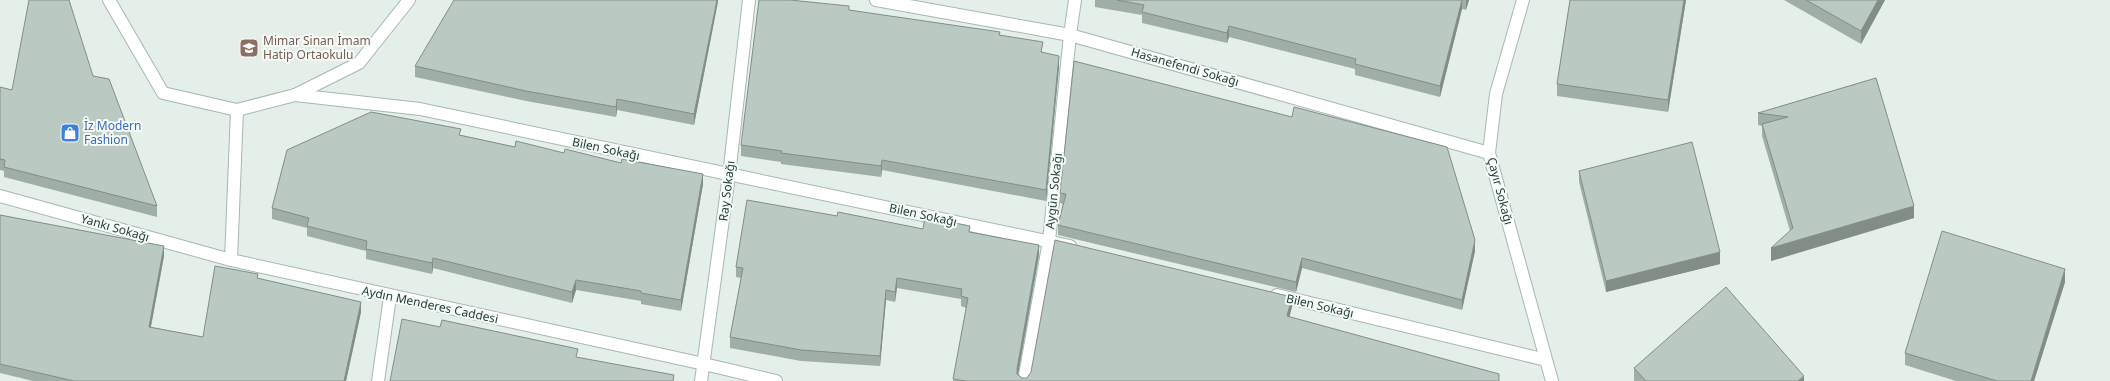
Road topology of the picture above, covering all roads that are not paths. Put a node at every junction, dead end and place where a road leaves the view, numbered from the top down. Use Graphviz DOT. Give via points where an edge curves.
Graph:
graph roads {
  1 [pos="109,0"];
  2 [pos="409,0"];
  3 [pos="749,0"];
  4 [pos="876,0"];
  5 [pos="1075,0"];
  6 [pos="1523,0"];
  7 [pos="1070,35"];
  8 [pos="295,95"];
  9 [pos="237,110"];
  10 [pos="1489,153"];
  11 [pos="729,175"];
  12 [pos="0,196"];
  13 [pos="1048,240"];
  14 [pos="1080,248"];
  15 [pos="231,260"];
  16 [pos="1266,293"];
  17 [pos="390,297"];
  18 [pos="1546,360"];
  19 [pos="704,364"];
  20 [pos="378,381"];
  21 [pos="701,381"];
  22 [pos="776,381"];
  23 [pos="1024,381"];
  24 [pos="1552,381"];
  1 -- 9 [label="street" via="163,93"];
  2 -- 8 [label="street" via="359,63"];
  3 -- 11 [label="street, Ray Sokağı"];
  4 -- 7 [label="street, Hasanefendi Sokağı"];
  5 -- 7 [label="street, Aygün Sokağı"];
  6 -- 10 [label="street, Çayır Sokağı" via="1496,94"];
  7 -- 10 [label="street, Hasanefendi Sokağı"];
  7 -- 13 [label="street, Aygün Sokağı"];
  8 -- 9 [label="street"];
  8 -- 11 [label="street, Bilen Sokağı" via="420,109"];
  9 -- 15 [label="street"];
  10 -- 18 [label="street, Çayır Sokağı"];
  11 -- 13 [label="street, Bilen Sokağı"];
  11 -- 19 [label="street, Ray Sokağı"];
  12 -- 15 [label="street, Yankı Sokağı"];
  13 -- 14 [label="street, Bilen Sokağı"];
  13 -- 23 [label="street, Aygün Sokağı"];
  15 -- 17 [label="street, Aydın Menderes Caddesi"];
  16 -- 18 [label="street, Bilen Sokağı"];
  17 -- 19 [label="street, Aydın Menderes Caddesi"];
  17 -- 20 [label="street"];
  18 -- 24 [label="street, Çayır Sokağı"];
  19 -- 21 [label="street, Ray Sokağı"];
  19 -- 22 [label="street, Aydın Menderes Caddesi"];
}
